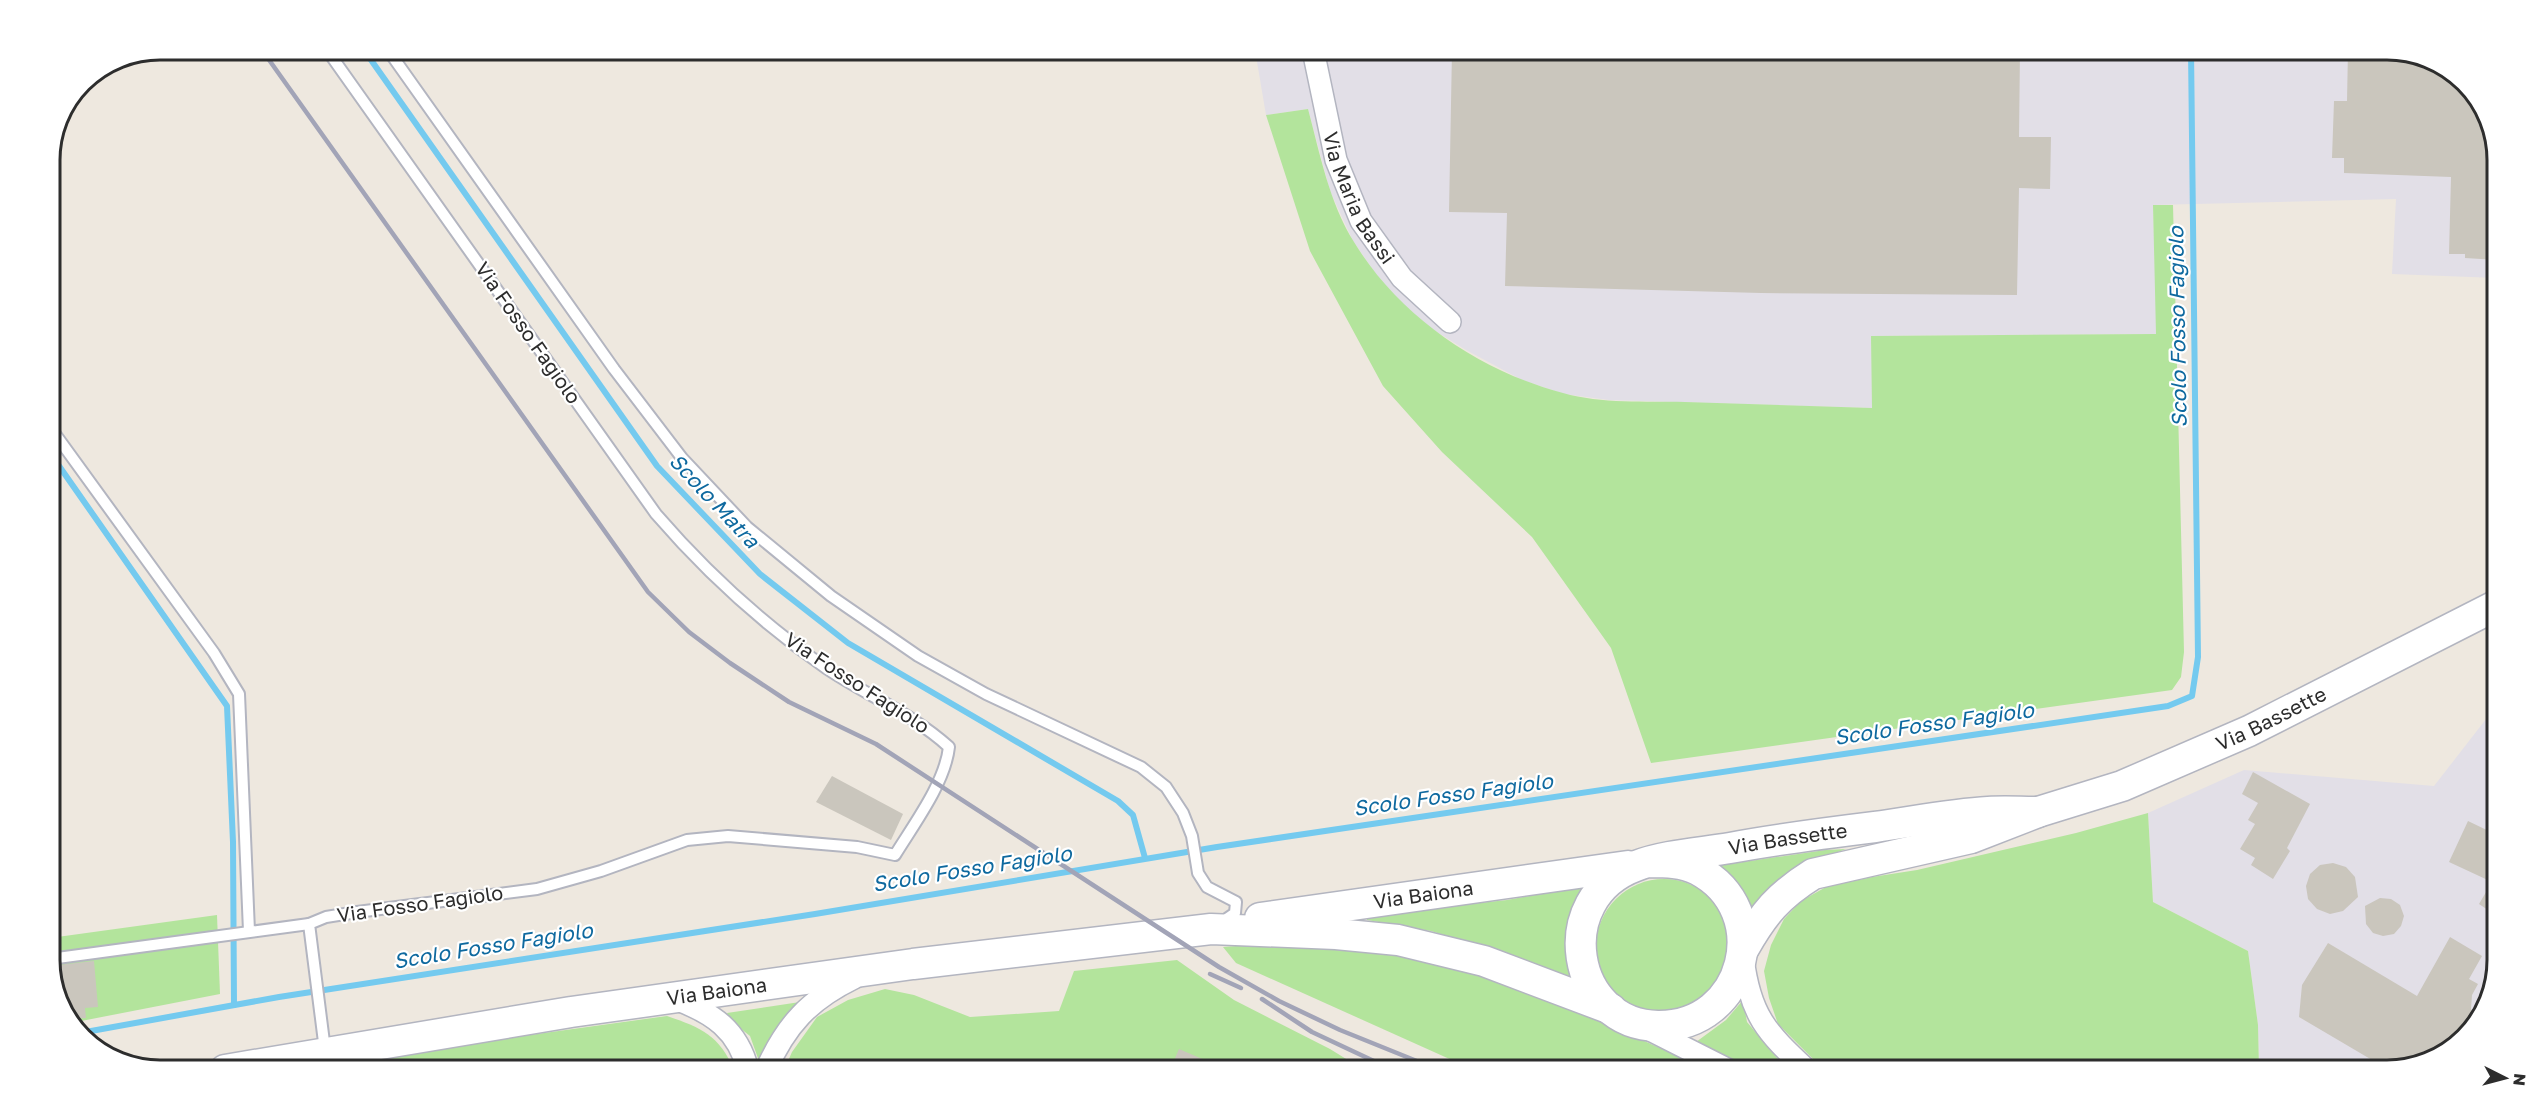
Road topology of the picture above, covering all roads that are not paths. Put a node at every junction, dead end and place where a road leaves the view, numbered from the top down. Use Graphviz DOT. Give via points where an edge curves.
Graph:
graph roads {
  1 [pos="334,60"];
  2 [pos="395,60"];
  3 [pos="1315,60"];
  4 [pos="1450,322"];
  5 [pos="60,441"];
  6 [pos="2487,610"];
  7 [pos="2038,812"];
  8 [pos="1643,864"];
  9 [pos="309,924"];
  10 [pos="1211,929"];
  11 [pos="246,932"];
  12 [pos="1743,951"];
  13 [pos="60,958"];
  14 [pos="873,969"];
  15 [pos="672,998"];
  16 [pos="1622,1015"];
  17 [pos="325,1053"];
  18 [pos="286,1060"];
  19 [pos="744,1060"];
  20 [pos="771,1060"];
  21 [pos="1708,1060"];
  22 [pos="1795,1060"];
  1 -- 9 [label="lane, Via Fosso Fagiolo" via="656,514 686,549 756,614 826,668 933,732 949,747 932,794 895,855 857,847 728,836 687,840 537,889 326,917"];
  2 -- 10 [label="lane" via="614,369 682,458 747,527 831,596 918,656 986,694 1141,767 1166,787 1192,836 1198,873 1207,887 1236,902 1235,913"];
  3 -- 4 [label="street, Via Maria Bassi" via="1336,160 1361,221 1402,278"];
  5 -- 11 [label="lane" via="214,653 239,694"];
  6 -- 7 [label="main road, Via Bassette" via="2249,731 2122,786"];
  7 -- 8 [label="main road, Via Bassette" via="1987,812 1758,843"];
  7 -- 12 [label="main road, Via Bassette" via="1971,838 1813,874 1766,912"];
  8 -- 10 [label="main road, Via Baiona" via="1267,916"];
  8 -- 12 [label="main road" via="1673,862 1696,869 1717,882 1738,916"];
  8 -- 16 [label="main road" via="1617,875 1600,889 1581,929 1585,973 1596,993"];
  9 -- 11 [label="lane, Via Fosso Fagiolo"];
  9 -- 17 [label="lane, Via Fosso Fagiolo"];
  10 -- 14 [label="main road, Via Baiona"];
  10 -- 16 [label="main road, Via Baiona" via="1398,940 1484,961"];
  11 -- 13 [label="lane, Via Fosso Fagiolo"];
  12 -- 16 [label="main road" via="1736,978 1704,1014 1681,1024 1657,1026"];
  12 -- 22 [label="street" via="1754,1008 1771,1037"];
  14 -- 15 [label="main road, Via Baiona"];
  14 -- 20 [label="street" via="832,989 798,1016"];
  15 -- 17 [label="main road, Via Baiona"];
  15 -- 19 [label="street" via="702,1009 726,1028"];
  16 -- 21 [label="street, Via Baiona"];
  17 -- 18 [label="main road, Via Baiona"];
}
